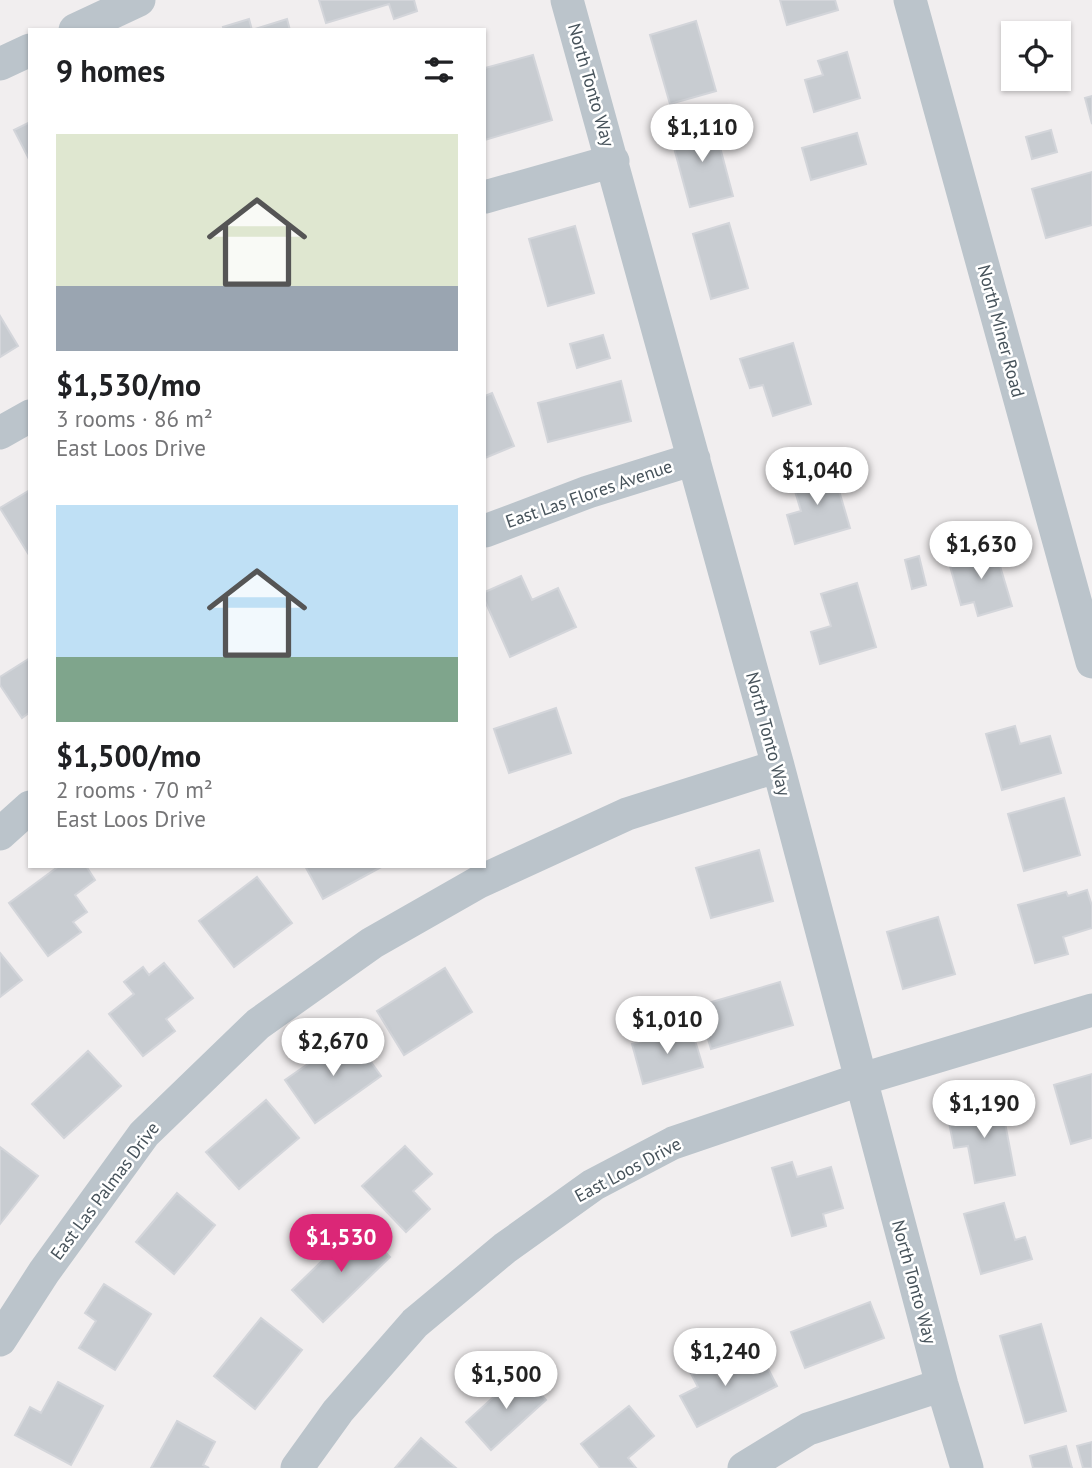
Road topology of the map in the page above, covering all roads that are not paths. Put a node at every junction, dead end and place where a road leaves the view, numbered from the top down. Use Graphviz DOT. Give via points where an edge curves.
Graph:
graph roads {
  1 [pos="139,0"];
  2 [pos="567,0"];
  3 [pos="910,0"];
  4 [pos="79,28"];
  5 [pos="28,51"];
  6 [pos="0,64"];
  7 [pos="613,160"];
  8 [pos="486,197"];
  9 [pos="28,417"];
  10 [pos="0,433"];
  11 [pos="694,458"];
  12 [pos="486,531"];
  13 [pos="1085,611"];
  14 [pos="1092,662"];
  15 [pos="778,766"];
  16 [pos="28,809"];
  17 [pos="0,834"];
  18 [pos="1092,1010"];
  19 [pos="859,1080"];
  20 [pos="0,1340"];
  21 [pos="942,1385"];
  22 [pos="297,1468"];
  23 [pos="744,1468"];
  24 [pos="967,1468"];
  1 -- 4 [label="street"];
  2 -- 7 [label="street, North Tonto Way"];
  3 -- 13 [label="street, North Miner Road"];
  5 -- 6 [label="street"];
  7 -- 8 [label="street"];
  7 -- 11 [label="street, North Tonto Way"];
  9 -- 10 [label="street"];
  11 -- 12 [label="street, East Las Flores Avenue"];
  11 -- 15 [label="street, North Tonto Way"];
  13 -- 14 [label="street, North Miner Road"];
  15 -- 19 [label="street, North Tonto Way"];
  15 -- 20 [label="street, East Las Palmas Drive" via="628,814 479,882 372,943 258,1024 144,1134"];
  16 -- 17 [label="street"];
  18 -- 19 [label="street, East Loos Drive"];
  19 -- 21 [label="street, North Tonto Way"];
  19 -- 22 [label="street, East Loos Drive" via="673,1143 593,1185 505,1248 415,1323 338,1411"];
  21 -- 23 [label="street" via="808,1429"];
  21 -- 24 [label="street, North Tonto Way"];
}
